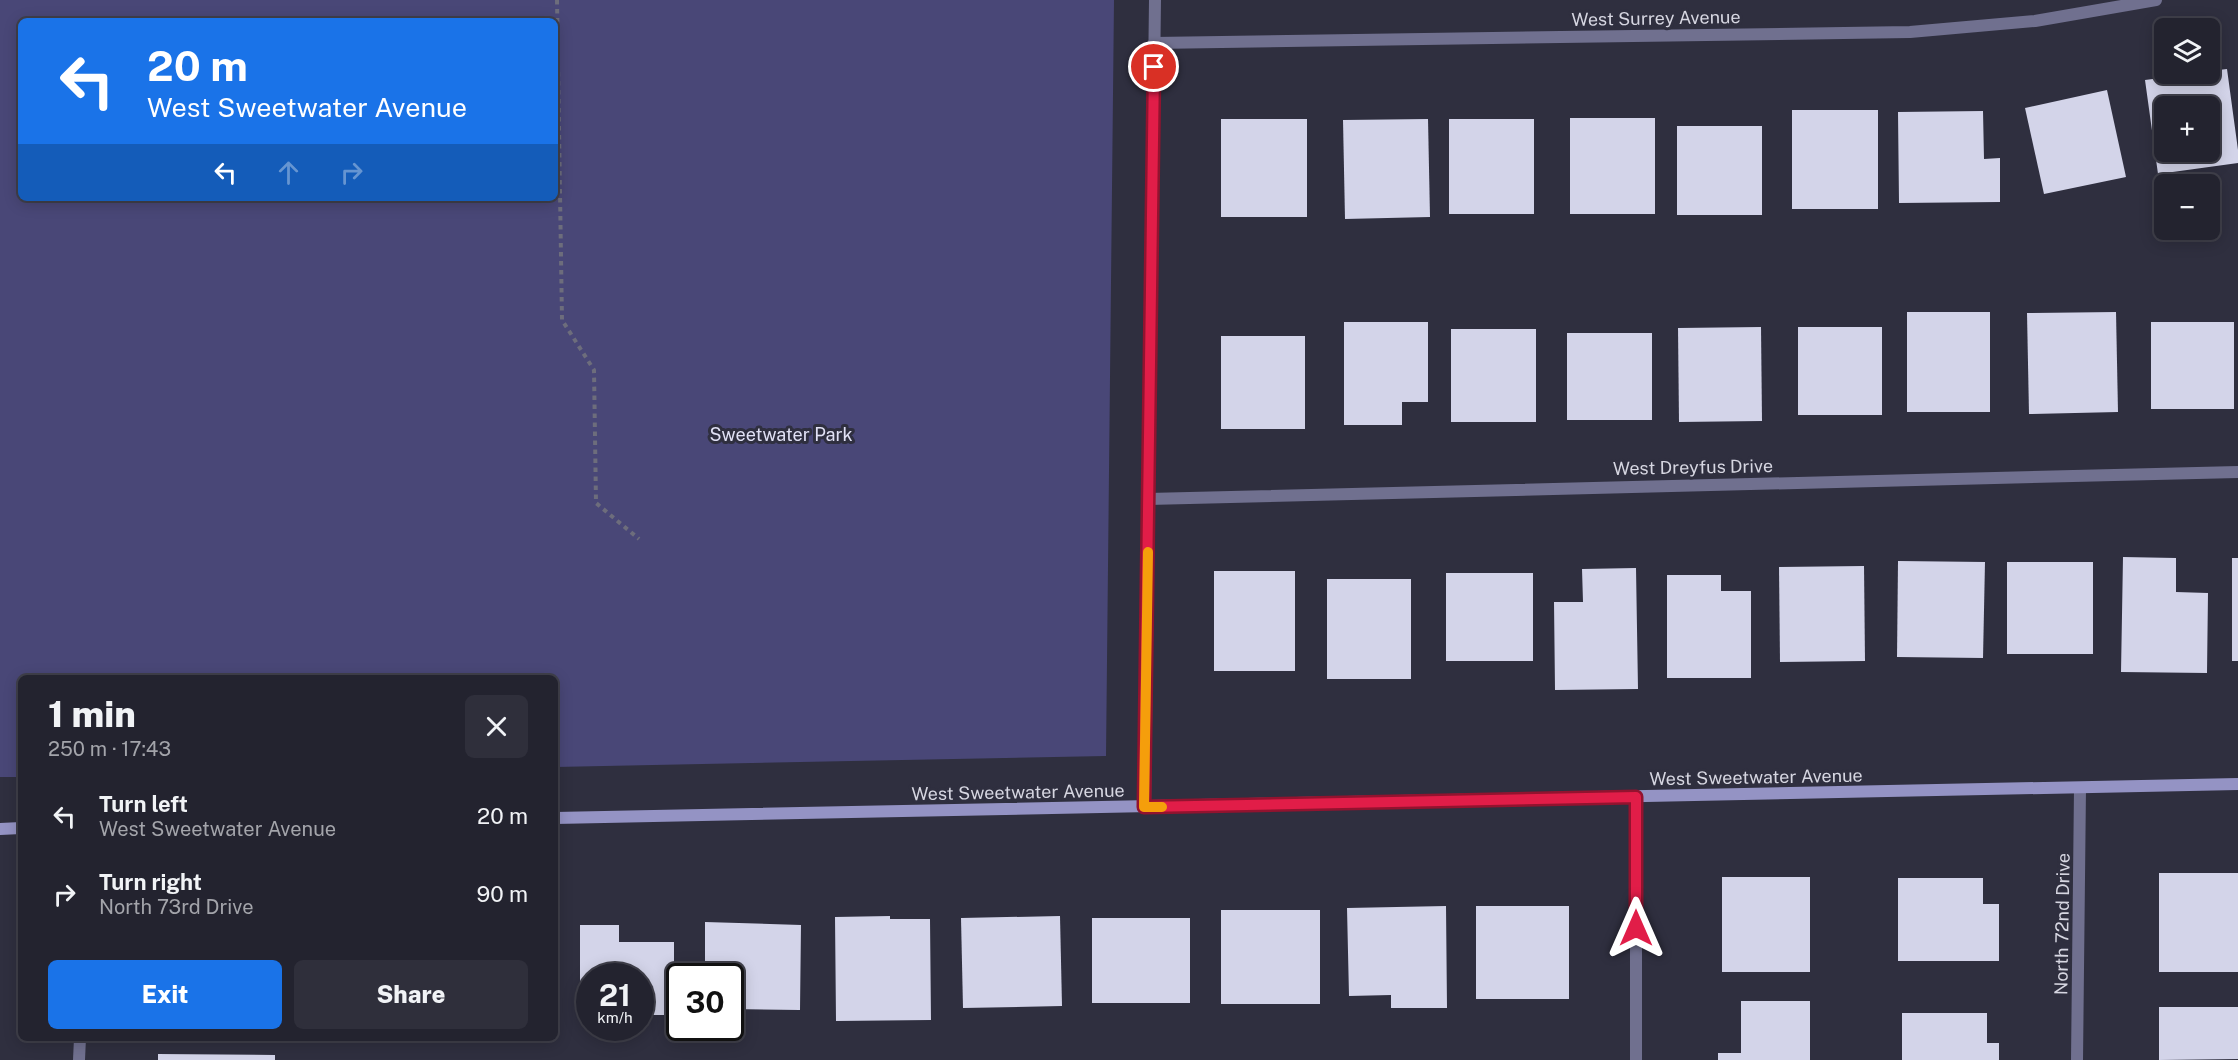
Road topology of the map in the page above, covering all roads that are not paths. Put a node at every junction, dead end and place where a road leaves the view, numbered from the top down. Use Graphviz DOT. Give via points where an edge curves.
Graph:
graph roads {
  1 [pos="1155,0"];
  2 [pos="2157,0"];
  3 [pos="1154,43"];
  4 [pos="2238,472"];
  5 [pos="1149,499"];
  6 [pos="2238,784"];
  7 [pos="2080,788"];
  8 [pos="1636,797"];
  9 [pos="1144,807"];
  10 [pos="558,818"];
  11 [pos="18,828"];
  12 [pos="0,829"];
  13 [pos="80,1041"];
  14 [pos="80,1060"];
  15 [pos="1636,1060"];
  16 [pos="2077,1060"];
  1 -- 3 [label="street"];
  2 -- 3 [label="street, West Surrey Avenue" via="2035,21 1910,32"];
  3 -- 5 [label="street"];
  4 -- 5 [label="street, West Dreyfus Drive"];
  5 -- 9 [label="street"];
  6 -- 7 [label="street, West Sweetwater Avenue"];
  7 -- 8 [label="street, West Sweetwater Avenue"];
  7 -- 16 [label="street, North 72nd Drive"];
  8 -- 9 [label="street, West Sweetwater Avenue"];
  8 -- 15 [label="street"];
  9 -- 10 [label="street, West Sweetwater Avenue"];
  11 -- 12 [label="street"];
  13 -- 14 [label="street"];
}
